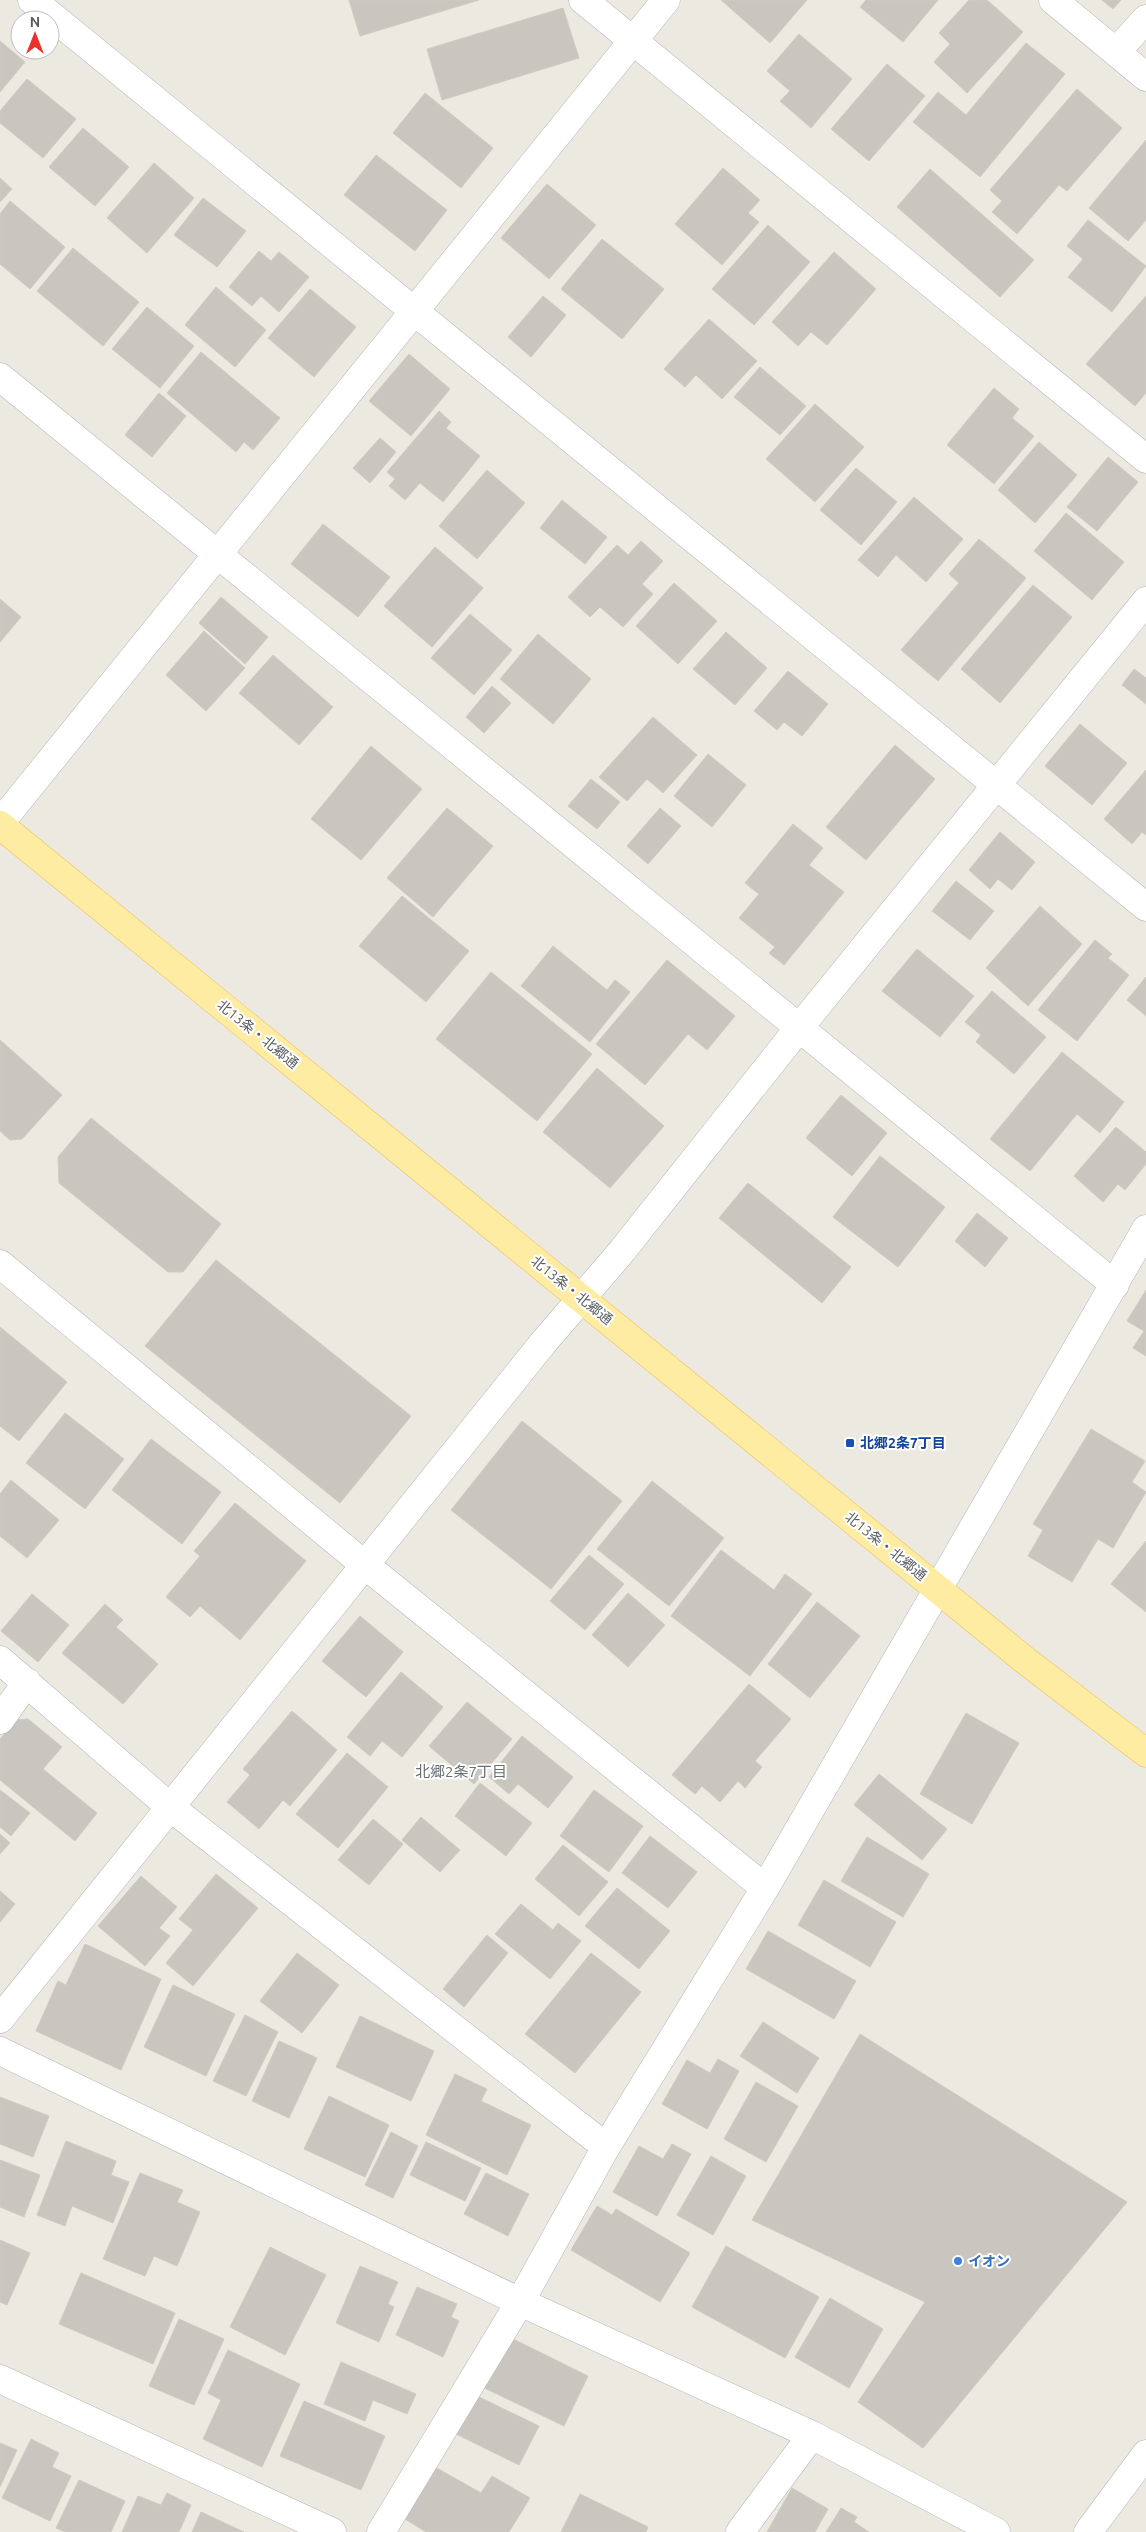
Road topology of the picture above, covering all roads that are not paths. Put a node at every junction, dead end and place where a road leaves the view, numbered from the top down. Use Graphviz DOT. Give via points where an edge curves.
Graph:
graph roads {
  1 [pos="32,0"];
  2 [pos="583,0"];
  3 [pos="666,0"];
  4 [pos="1053,0"];
  5 [pos="1146,19"];
  6 [pos="633,41"];
  7 [pos="1116,52"];
  8 [pos="1146,77"];
  9 [pos="415,310"];
  10 [pos="0,377"];
  11 [pos="1146,459"];
  12 [pos="218,555"];
  13 [pos="1146,601"];
  14 [pos="998,784"];
  15 [pos="0,824"];
  16 [pos="1146,907"];
  17 [pos="799,1028"];
  18 [pos="1146,1228"];
  19 [pos="0,1264"];
  20 [pos="1115,1285"];
  21 [pos="583,1298"];
  22 [pos="365,1565"];
  23 [pos="938,1589"];
  24 [pos="0,1660"];
  25 [pos="27,1682"];
  26 [pos="0,1720"];
  27 [pos="1146,1753"];
  28 [pos="170,1807"];
  29 [pos="765,1888"];
  30 [pos="0,2019"];
  31 [pos="0,2051"];
  32 [pos="606,2146"];
  33 [pos="520,2302"];
  34 [pos="0,2379"];
  35 [pos="812,2435"];
  36 [pos="1146,2454"];
  37 [pos="332,2532"];
  38 [pos="382,2532"];
  39 [pos="740,2532"];
  40 [pos="996,2532"];
  41 [pos="1088,2532"];
  1 -- 9 [label="street"];
  2 -- 6 [label="street"];
  3 -- 6 [label="street"];
  4 -- 7 [label="street"];
  5 -- 7 [label="street"];
  6 -- 9 [label="street"];
  6 -- 11 [label="street"];
  7 -- 8 [label="street"];
  9 -- 12 [label="street"];
  9 -- 14 [label="street"];
  10 -- 12 [label="street"];
  12 -- 15 [label="street"];
  12 -- 17 [label="street"];
  13 -- 14 [label="street"];
  14 -- 16 [label="street"];
  14 -- 17 [label="street"];
  15 -- 21 [label="main road, 北13条・北郷通"];
  17 -- 20 [label="street"];
  17 -- 21 [label="street"];
  18 -- 20 [label="street"];
  19 -- 22 [label="street"];
  20 -- 23 [label="street"];
  21 -- 22 [label="street" via="543,1343"];
  21 -- 23 [label="main road, 北13条・北郷通"];
  22 -- 28 [label="street"];
  22 -- 29 [label="street"];
  23 -- 27 [label="main road, 北13条・北郷通"];
  23 -- 29 [label="street"];
  24 -- 25 [label="street"];
  25 -- 26 [label="street"];
  25 -- 28 [label="street"];
  28 -- 30 [label="street"];
  28 -- 32 [label="street"];
  29 -- 32 [label="street"];
  31 -- 33 [label="street"];
  32 -- 33 [label="street"];
  33 -- 35 [label="street"];
  33 -- 38 [label="street"];
  34 -- 37 [label="street"];
  35 -- 39 [label="street"];
  35 -- 40 [label="street"];
  36 -- 41 [label="street"];
}
